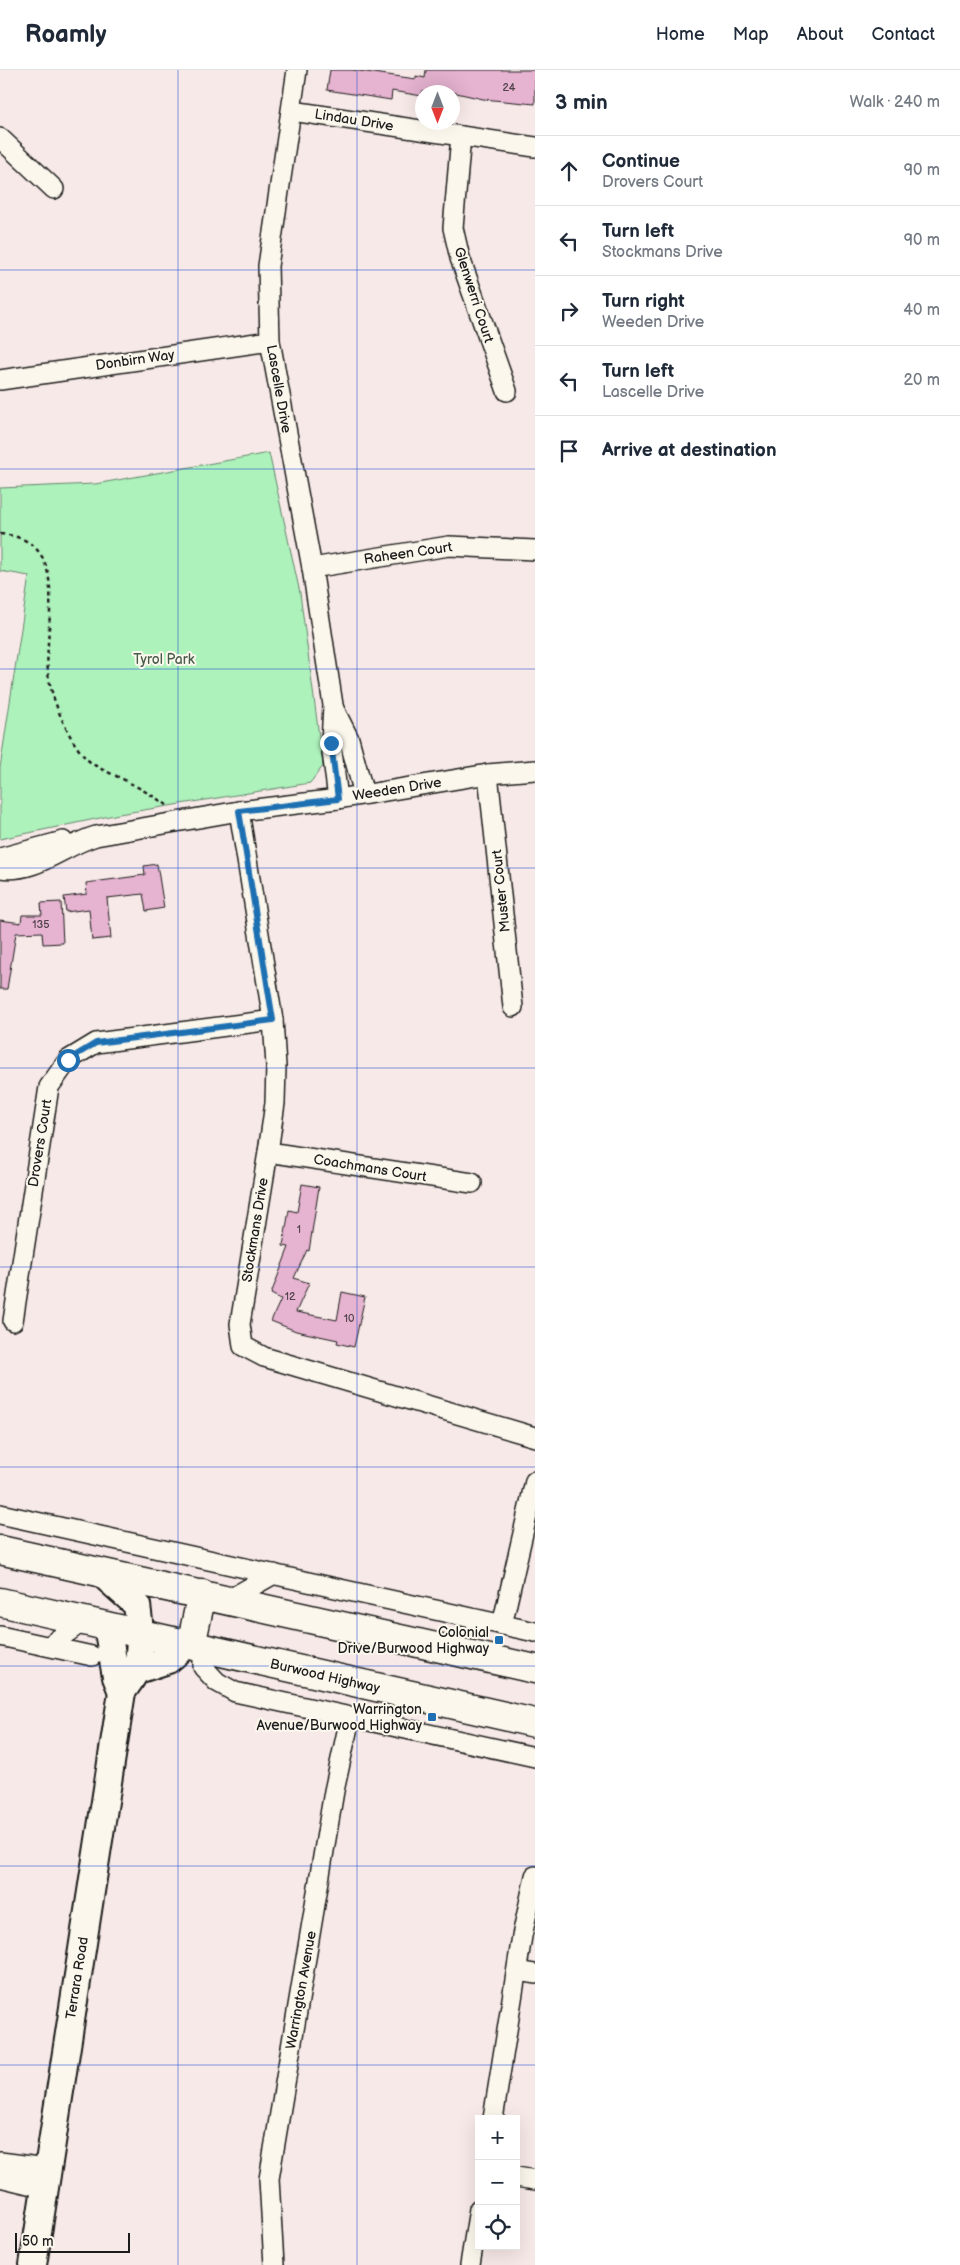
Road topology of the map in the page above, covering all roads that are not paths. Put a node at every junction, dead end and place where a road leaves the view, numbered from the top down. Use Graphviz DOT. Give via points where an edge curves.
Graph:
graph roads {
  1 [pos="297,70"];
  2 [pos="292,111"];
  3 [pos="460,136"];
  4 [pos="0,138"];
  5 [pos="535,147"];
  6 [pos="54,189"];
  7 [pos="270,341"];
  8 [pos="0,380"];
  9 [pos="507,391"];
  10 [pos="535,550"];
  11 [pos="312,568"];
  12 [pos="333,706"];
  13 [pos="535,770"];
  14 [pos="488,774"];
  15 [pos="364,794"];
  16 [pos="338,799"];
  17 [pos="239,811"];
  18 [pos="82,840"];
  19 [pos="0,858"];
  20 [pos="0,868"];
  21 [pos="514,1007"];
  22 [pos="273,1020"];
  23 [pos="268,1152"];
  24 [pos="472,1183"];
  25 [pos="13,1321"];
  26 [pos="535,1436"];
  27 [pos="535,1481"];
  28 [pos="0,1514"];
  29 [pos="0,1550"];
  30 [pos="100,1572"];
  31 [pos="274,1574"];
  32 [pos="215,1597"];
  33 [pos="0,1602"];
  34 [pos="95,1623"];
  35 [pos="502,1625"];
  36 [pos="535,1632"];
  37 [pos="140,1634"];
  38 [pos="0,1636"];
  39 [pos="48,1646"];
  40 [pos="194,1646"];
  41 [pos="92,1656"];
  42 [pos="535,1669"];
  43 [pos="129,1681"];
  44 [pos="350,1718"];
  45 [pos="535,1722"];
  46 [pos="535,1757"];
  47 [pos="535,1876"];
  48 [pos="526,1972"];
  49 [pos="494,2115"];
  50 [pos="0,2162"];
  51 [pos="0,2177"];
  52 [pos="46,2178"];
  53 [pos="520,2178"];
  54 [pos="535,2180"];
  55 [pos="475,2234"];
  56 [pos="33,2265"];
  57 [pos="274,2265"];
  58 [pos="470,2265"];
  1 -- 2 [label="street, Lascelle Drive"];
  2 -- 3 [label="street, Lindau Drive"];
  2 -- 7 [label="street, Lascelle Drive" via="268,266"];
  3 -- 5 [label="street, Lindau Drive"];
  3 -- 9 [label="street, Glenwerri Court" via="453,228 460,258"];
  4 -- 6 [label="street"];
  7 -- 8 [label="street, Donbirn Way"];
  7 -- 11 [label="street, Lascelle Drive"];
  10 -- 11 [label="street, Raheen Court" via="449,546"];
  11 -- 12 [label="street, Lascelle Drive"];
  12 -- 15 [label="street, Lascelle Drive" via="348,739"];
  12 -- 16 [label="street, Lascelle Drive" via="331,743"];
  13 -- 14 [label="street, Weeden Drive"];
  14 -- 15 [label="street, Weeden Drive"];
  14 -- 21 [label="street, Muster Court"];
  15 -- 16 [label="street, Weeden Drive"];
  16 -- 17 [label="street, Weeden Drive"];
  17 -- 18 [label="street, Weeden Drive"];
  17 -- 22 [label="street, Stockmans Drive"];
  18 -- 19 [label="street, Weeden Drive" via="50,844"];
  18 -- 20 [label="street, Weeden Drive" via="34,864"];
  22 -- 23 [label="street, Stockmans Drive" via="275,1103"];
  22 -- 25 [label="street, Drovers Court" via="96,1043 68,1060 49,1087"];
  23 -- 24 [label="street, Coachmans Court"];
  23 -- 26 [label="street, Stockmans Drive" via="240,1324 243,1346 264,1357"];
  27 -- 35 [label="street"];
  28 -- 31 [label="street"];
  29 -- 30 [label="highway"];
  30 -- 32 [label="highway"];
  30 -- 37 [label="street, Terrara Road" via="137,1605"];
  31 -- 32 [label="street"];
  31 -- 35 [label="street"];
  32 -- 40 [label="highway"];
  32 -- 42 [label="highway"];
  33 -- 34 [label="highway, Burwood Highway"];
  34 -- 37 [label="highway, Burwood Highway"];
  34 -- 39 [label="street"];
  34 -- 43 [label="street, Terrara Road" via="116,1677"];
  35 -- 36 [label="street"];
  37 -- 40 [label="highway, Burwood Highway"];
  37 -- 43 [label="street, Terrara Road"];
  38 -- 39 [label="street"];
  39 -- 41 [label="street"];
  40 -- 43 [label="street"];
  40 -- 44 [label="street" via="203,1667 225,1688"];
  40 -- 45 [label="highway, Burwood Highway"];
  43 -- 52 [label="street, Terrara Road"];
  44 -- 46 [label="street"];
  44 -- 57 [label="street, Warrington Avenue" via="334,1792 269,2179"];
  47 -- 48 [label="street" via="522,1936"];
  48 -- 49 [label="street"];
  50 -- 52 [label="street"];
  51 -- 52 [label="street"];
  52 -- 56 [label="street, Terrara Road"];
  53 -- 54 [label="street"];
  55 -- 58 [label="street"];
}
